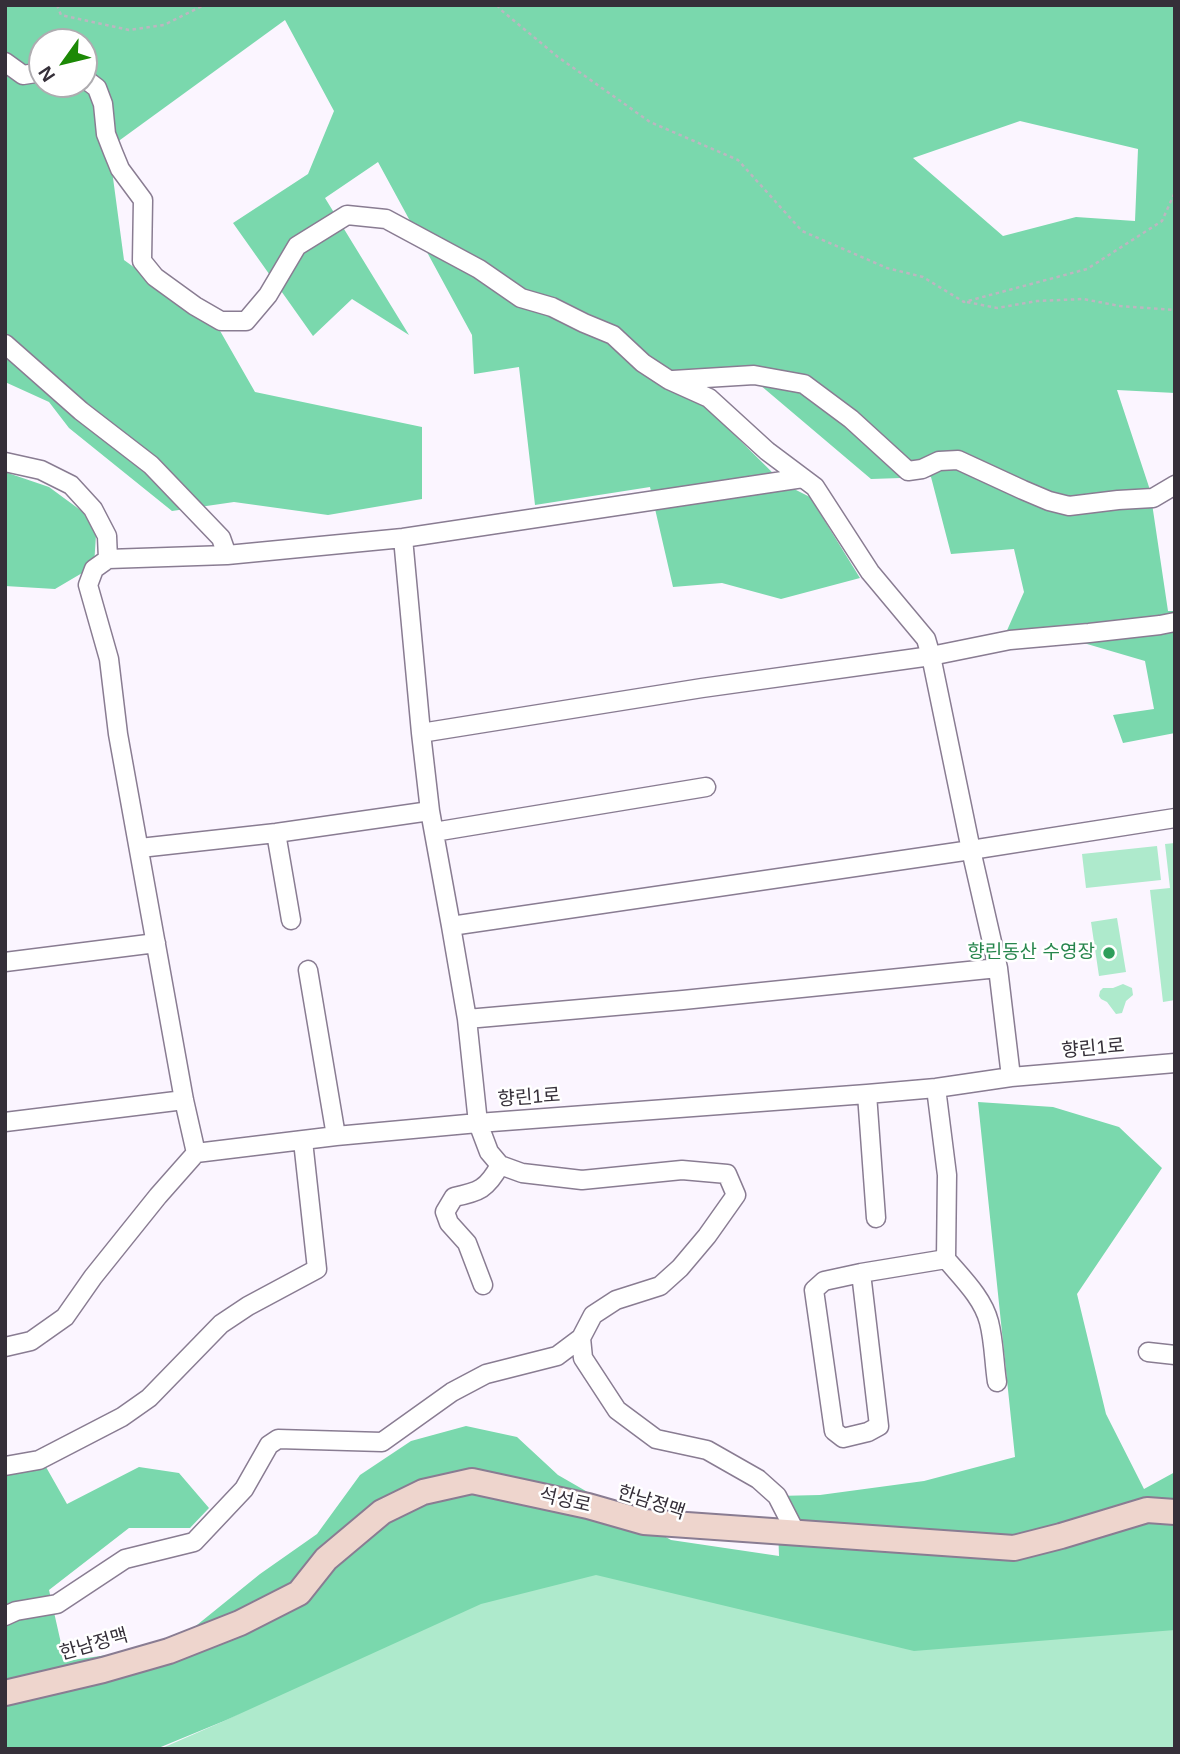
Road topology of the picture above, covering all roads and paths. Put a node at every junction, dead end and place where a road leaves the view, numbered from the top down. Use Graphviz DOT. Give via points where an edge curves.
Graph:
graph roads {
  1 [pos="57,5"];
  2 [pos="204,5"];
  3 [pos="498,5"];
  4 [pos="5,62"];
  5 [pos="28,74"];
  6 [pos="98,91"];
  7 [pos="1175,192"];
  8 [pos="964,302"];
  9 [pos="1175,310"];
  10 [pos="5,344"];
  11 [pos="669,380"];
  12 [pos="5,462"];
  13 [pos="803,478"];
  14 [pos="1175,485"];
  15 [pos="403,538"];
  16 [pos="227,555"];
  17 [pos="108,559"];
  18 [pos="1175,622"];
  19 [pos="931,656"];
  20 [pos="421,733"];
  21 [pos="706,788"];
  22 [pos="430,811"];
  23 [pos="1175,818"];
  24 [pos="276,832"];
  25 [pos="434,832"];
  26 [pos="140,848"];
  27 [pos="971,850"];
  28 [pos="291,920"];
  29 [pos="451,926"];
  30 [pos="156,943"];
  31 [pos="5,961"];
  32 [pos="998,968"];
  33 [pos="308,970"];
  34 [pos="467,1019"];
  35 [pos="1175,1063"];
  36 [pos="1011,1077"];
  37 [pos="936,1088"];
  38 [pos="867,1094"];
  39 [pos="184,1100"];
  40 [pos="5,1122"];
  41 [pos="478,1123"];
  42 [pos="336,1136"];
  43 [pos="303,1141"];
  44 [pos="196,1153"];
  45 [pos="500,1165"];
  46 [pos="876,1218"];
  47 [pos="946,1259"];
  48 [pos="861,1273"];
  49 [pos="483,1284"];
  50 [pos="581,1338"];
  51 [pos="5,1347"];
  52 [pos="1148,1352"];
  53 [pos="1175,1355"];
  54 [pos="997,1382"];
  55 [pos="5,1466"];
  56 [pos="1175,1512"];
  57 [pos="796,1533"];
  58 [pos="5,1616"];
  59 [pos="5,1693"];
  1 -- 2 [label="path" via="61,15 130,30 164,25"];
  3 -- 8 [label="path" via="558,57 650,122 738,160 802,231 887,268 923,276"];
  4 -- 5 [label="street"];
  6 -- 11 [label="street" via="113,152 142,200 142,261 155,277 221,321 246,321 268,295 297,246 347,215 386,219 480,269 522,298 613,335"];
  7 -- 8 [label="path" via="1162,221 1087,268"];
  8 -- 9 [label="path" via="997,308 1083,299"];
  10 -- 16 [label="street" via="151,465 221,538"];
  11 -- 13 [label="street" via="709,398"];
  11 -- 14 [label="street" via="754,375 804,384 908,471 958,460 1069,506 1153,498"];
  12 -- 17 [label="street" via="41,470 71,485 93,509 107,536"];
  13 -- 15 [label="street"];
  13 -- 19 [label="street" via="815,487 870,572 926,639"];
  15 -- 16 [label="street"];
  15 -- 20 [label="street"];
  16 -- 17 [label="street"];
  17 -- 26 [label="street" via="94,569 88,584 109,659"];
  18 -- 19 [label="street" via="1010,640"];
  19 -- 20 [label="street"];
  19 -- 27 [label="street"];
  20 -- 22 [label="street"];
  21 -- 25 [label="street"];
  22 -- 24 [label="street"];
  22 -- 25 [label="street"];
  23 -- 27 [label="street"];
  24 -- 26 [label="street"];
  24 -- 28 [label="street"];
  25 -- 29 [label="street"];
  26 -- 30 [label="street"];
  27 -- 29 [label="street"];
  27 -- 32 [label="street"];
  29 -- 34 [label="street"];
  30 -- 31 [label="street"];
  30 -- 39 [label="street"];
  32 -- 34 [label="street"];
  32 -- 36 [label="street"];
  33 -- 42 [label="street"];
  34 -- 41 [label="street"];
  35 -- 36 [label="street, 향린1로"];
  36 -- 37 [label="street, 향린1로"];
  37 -- 38 [label="street, 향린1로"];
  37 -- 47 [label="street" via="947,1175"];
  38 -- 41 [label="street, 향린1로"];
  38 -- 46 [label="street"];
  39 -- 40 [label="street"];
  39 -- 44 [label="street"];
  41 -- 42 [label="street, 향린1로"];
  41 -- 45 [label="street" via="489,1152"];
  42 -- 43 [label="street, 향린1로"];
  43 -- 44 [label="street, 향린1로"];
  43 -- 55 [label="street" via="317,1269 221,1324 149,1398 122,1417 39,1460"];
  44 -- 51 [label="street" via="65,1317 31,1341"];
  45 -- 49 [label="street" via="485,1187 454,1197 445,1212 467,1243"];
  45 -- 50 [label="street" via="522,1173 582,1180 682,1170 727,1174 736,1195 680,1268 660,1286 616,1300 593,1315"];
  47 -- 48 [label="street"];
  47 -- 54 [label="street" via="984,1308"];
  48 -- 48 [label="street" via="879,1426 842,1438 834,1431 814,1290 824,1281"];
  50 -- 57 [label="street" via="583,1359 617,1410 656,1439 707,1450 758,1479 777,1496"];
  50 -- 58 [label="street" via="557,1356 486,1374 452,1392 382,1442 278,1439 269,1445 244,1489 194,1542 125,1559 57,1604"];
  52 -- 53 [label="street"];
  56 -- 57 [label="street, 석성로" via="1147,1510 1014,1548"];
  57 -- 59 [label="street, 석성로" via="644,1522 472,1481 423,1492 382,1512 326,1559 299,1593 240,1623 169,1651"];
}
